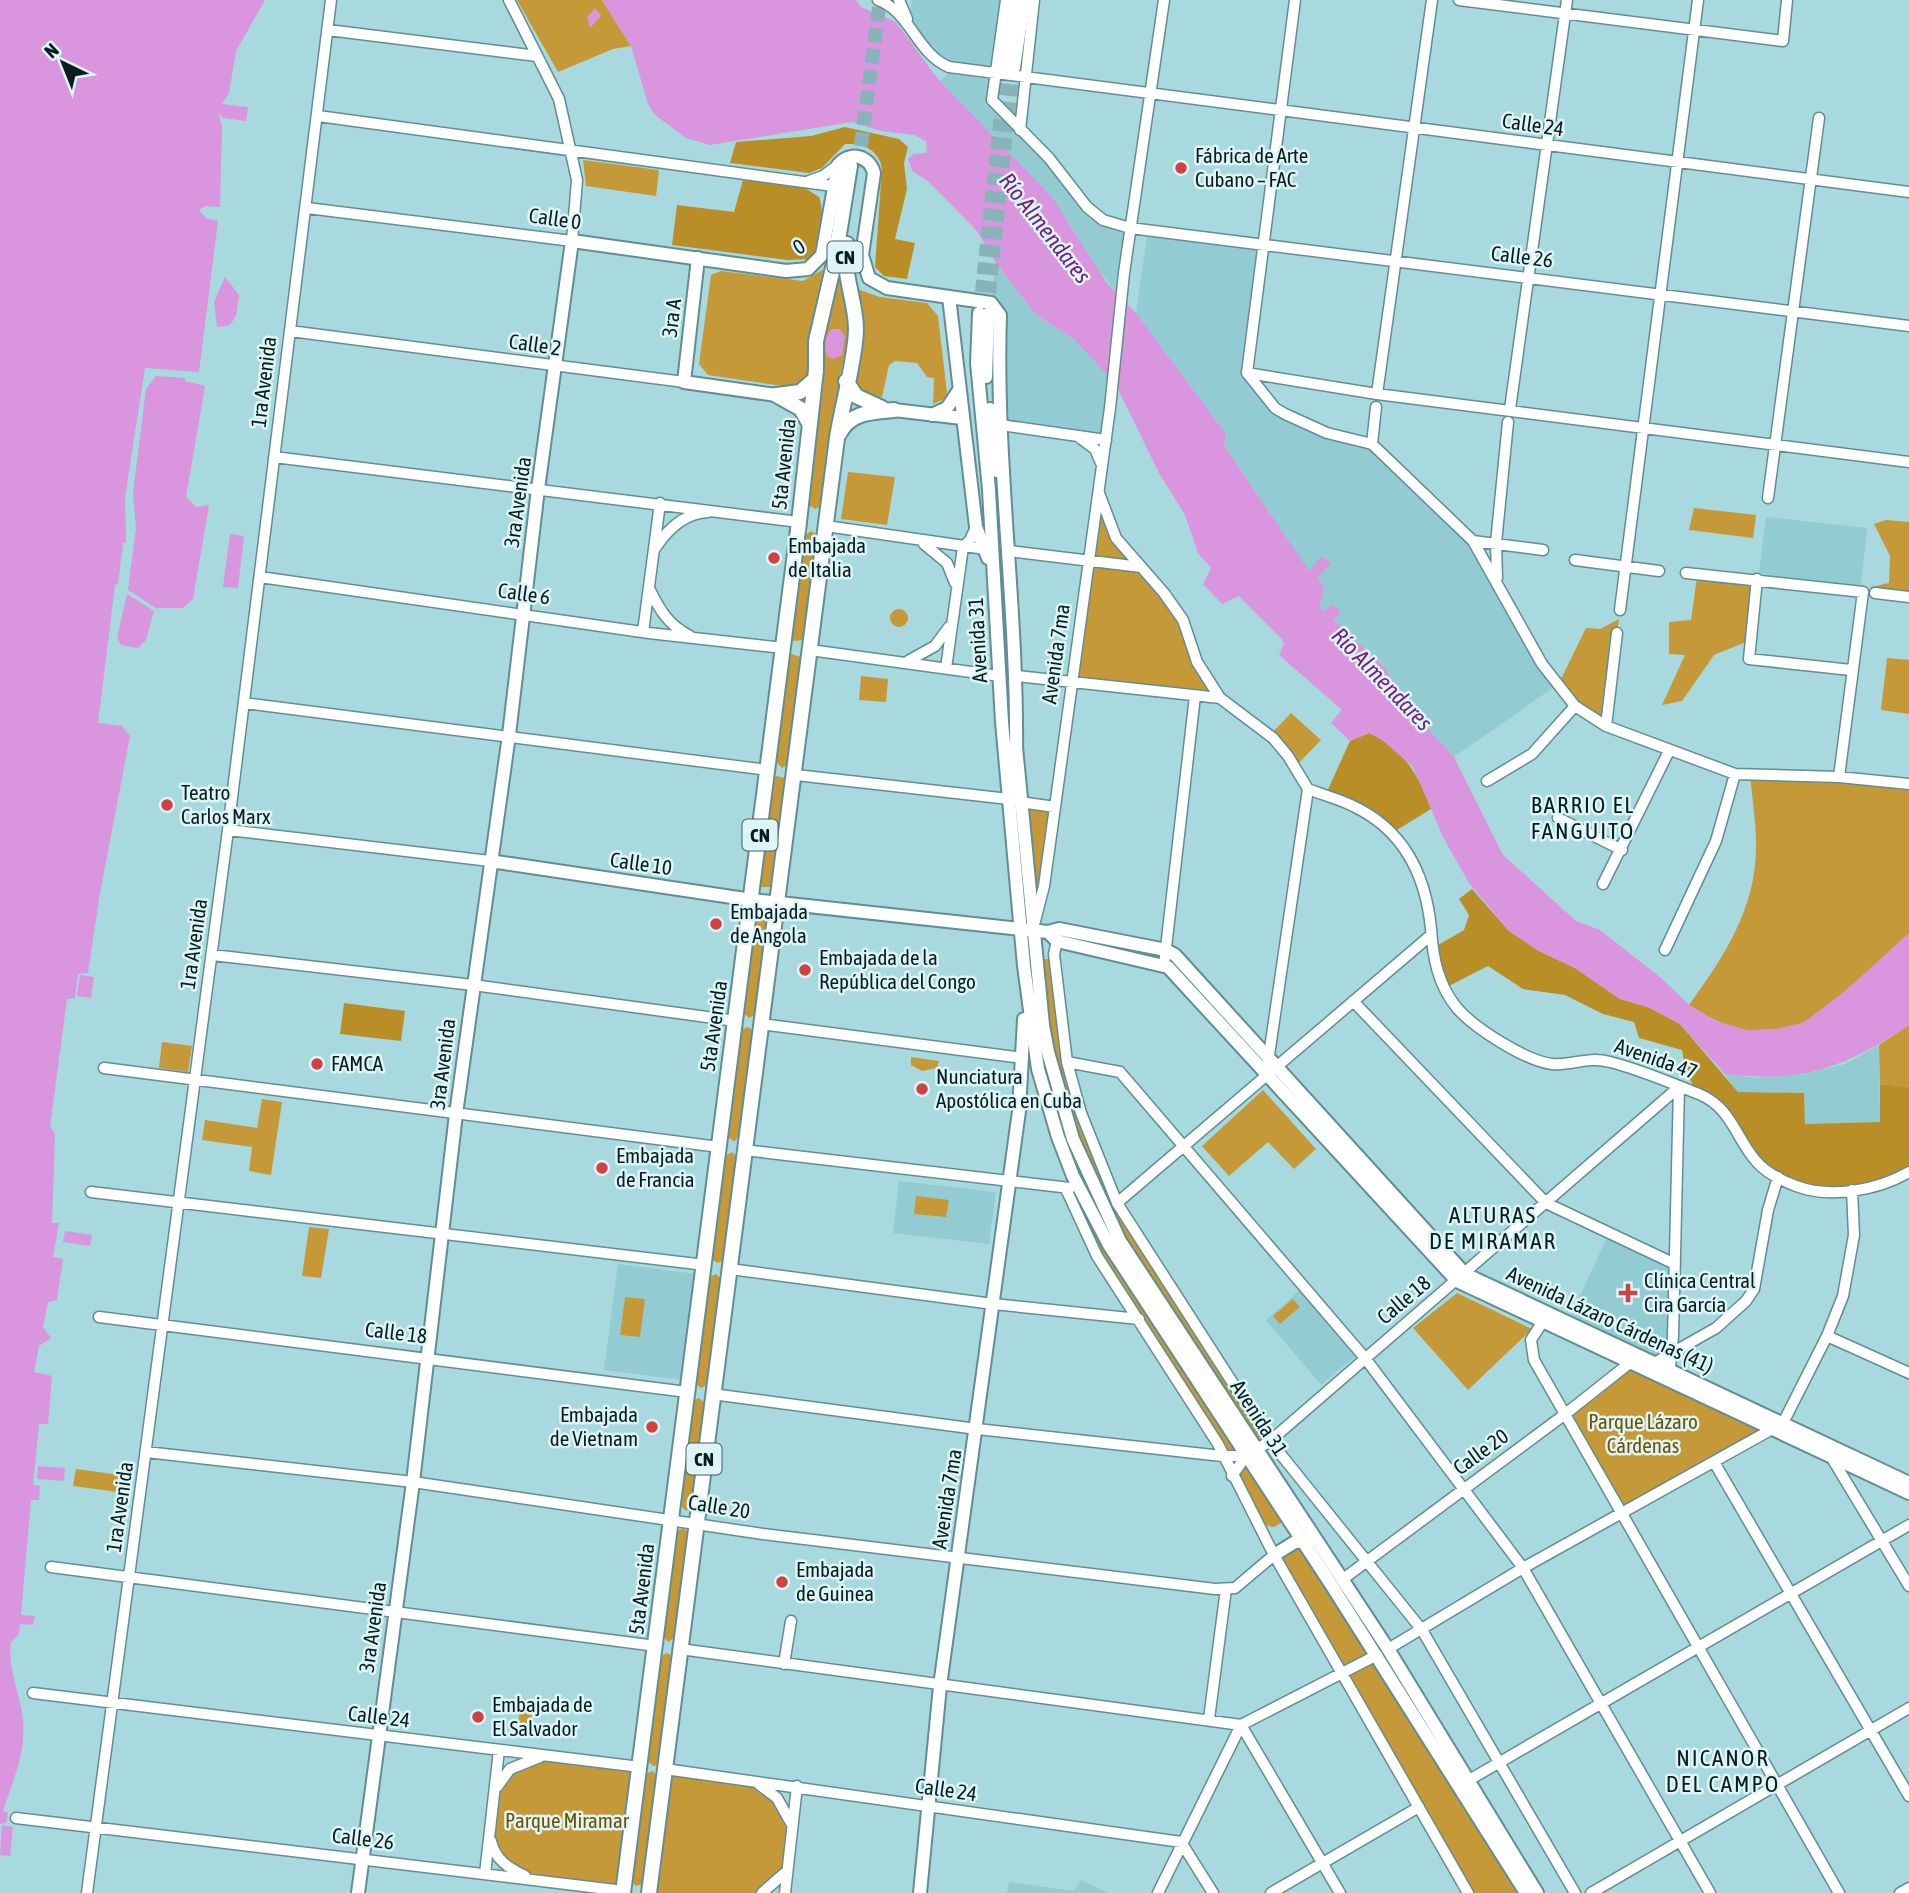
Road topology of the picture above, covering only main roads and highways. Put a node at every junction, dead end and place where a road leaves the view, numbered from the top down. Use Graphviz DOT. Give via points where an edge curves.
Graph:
graph roads {
  1 [pos="1014,0"];
  2 [pos="1024,0"];
  3 [pos="848,166"];
  4 [pos="572,241"];
  5 [pos="698,258"];
  6 [pos="720,261"];
  7 [pos="797,271"];
  8 [pos="695,287"];
  9 [pos="934,295"];
  10 [pos="949,297"];
  11 [pos="980,309"];
  12 [pos="952,323"];
  13 [pos="686,360"];
  14 [pos="816,379"];
  15 [pos="846,381"];
  16 [pos="684,382"];
  17 [pos="711,386"];
  18 [pos="959,390"];
  19 [pos="776,395"];
  20 [pos="894,410"];
  21 [pos="932,415"];
  22 [pos="962,418"];
  23 [pos="809,423"];
  24 [pos="837,438"];
  25 [pos="995,593"];
  26 [pos="1016,755"];
  27 [pos="1014,801"];
  28 [pos="490,861"];
  29 [pos="752,900"];
  30 [pos="778,902"];
  31 [pos="1027,929"];
  32 [pos="1053,936"];
  33 [pos="1166,950"];
  34 [pos="1164,965"];
  35 [pos="1024,966"];
  36 [pos="1042,1025"];
  37 [pos="1035,1051"];
  38 [pos="1271,1065"];
  39 [pos="1019,1111"];
  40 [pos="1635,1359"];
  41 [pos="1670,1375"];
  42 [pos="1251,1453"];
  43 [pos="1909,1483"];
  44 [pos="1909,1493"];
  45 [pos="1288,1519"];
  46 [pos="1302,1540"];
  47 [pos="1316,1550"];
  48 [pos="1274,1555"];
  49 [pos="1382,1652"];
  50 [pos="624,1892"];
  51 [pos="358,1893"];
  52 [pos="649,1893"];
  53 [pos="920,1893"];
  54 [pos="1525,1893"];
  55 [pos="1537,1893"];
  1 -- 2 [label="main road" via="1005,69"];
  3 -- 7 [label="main road, 0" via="833,187 822,255 814,265"];
  3 -- 9 [label="main road" via="853,156 872,167 862,265 869,278 880,286"];
  3 -- 14 [label="highway, 5ta Avenida / CN" via="835,259 819,323"];
  3 -- 15 [label="highway, CN" via="846,279 856,329"];
  4 -- 5 [label="main road, Calle 0"];
  4 -- 28 [label="main road, 3ra Avenida"];
  5 -- 6 [label="main road, Calle 0"];
  5 -- 8 [label="main road, 3ra A"];
  6 -- 7 [label="main road, Calle 0"];
  6 -- 8 [label="main road" via="703,270"];
  8 -- 13 [label="main road, 3ra A"];
  9 -- 10 [label="main road"];
  9 -- 12 [label="main road"];
  10 -- 11 [label="main road"];
  10 -- 12 [label="main road"];
  11 -- 12 [label="main road" via="962,310"];
  11 -- 25 [label="main road, Avenida 31" via="976,363"];
  11 -- 26 [label="main road, Avenida 31" via="1004,561"];
  11 -- 26 [label="main road" via="991,303 1000,315 1001,425 1017,676"];
  12 -- 18 [label="main road"];
  13 -- 16 [label="main road, 3ra A"];
  13 -- 17 [label="main road" via="696,379"];
  14 -- 19 [label="highway" via="800,392"];
  14 -- 23 [label="highway, 5ta Avenida / CN"];
  15 -- 20 [label="highway" via="856,397"];
  15 -- 24 [label="highway, CN"];
  16 -- 17 [label="main road, Calle 2"];
  17 -- 19 [label="main road, Calle 2"];
  18 -- 21 [label="main road" via="947,408"];
  18 -- 22 [label="main road"];
  19 -- 23 [label="highway" via="801,409"];
  20 -- 21 [label="main road"];
  20 -- 24 [label="highway" via="863,413 842,428"];
  21 -- 22 [label="main road"];
  22 -- 25 [label="main road" via="976,527"];
  23 -- 29 [label="highway, 5ta Avenida / CN"];
  24 -- 30 [label="highway, CN"];
  25 -- 27 [label="main road, Avenida 31"];
  26 -- 27 [label="main road, Avenida 31"];
  27 -- 31 [label="main road, Avenida 31"];
  28 -- 29 [label="main road, Calle 10"];
  28 -- 51 [label="main road, 3ra Avenida"];
  29 -- 30 [label="main road, Calle 10"];
  29 -- 50 [label="highway, 5ta Avenida / CN"];
  30 -- 31 [label="main road, Calle 10"];
  30 -- 52 [label="highway, CN"];
  31 -- 32 [label="main road, Calle 10"];
  31 -- 35 [label="main road, Avenida 31"];
  31 -- 36 [label="main road, Avenida 31"];
  32 -- 33 [label="main road, Calle 10" via="1059,929"];
  32 -- 34 [label="main road, Calle 10"];
  33 -- 38 [label="main road, Avenida Lázaro Cárdenas (41)"];
  34 -- 38 [label="main road, Avenida Lázaro Cárdenas (41)"];
  35 -- 37 [label="main road, Avenida 31"];
  35 -- 39 [label="main road, Avenida 7ma"];
  36 -- 37 [label="main road, Avenida 7ma"];
  36 -- 42 [label="main road, Avenida 31" via="1073,1139 1098,1198"];
  37 -- 39 [label="main road, Avenida 7ma"];
  37 -- 42 [label="main road, Avenida 31" via="1072,1188"];
  38 -- 40 [label="main road, Avenida Lázaro Cárdenas (41)" via="1461,1278"];
  39 -- 53 [label="main road, Avenida 7ma" via="940,1686"];
  40 -- 41 [label="main road, Avenida Lázaro Cárdenas (41)"];
  40 -- 41 [label="main road, Avenida Lázaro Cárdenas (41)" via="1656,1362"];
  41 -- 43 [label="main road, Avenida Lázaro Cárdenas (41)"];
  41 -- 44 [label="main road, Avenida Lázaro Cárdenas (41)" via="1770,1430"];
  42 -- 45 [label="main road, Avenida 31"];
  42 -- 47 [label="main road, Avenida 31"];
  45 -- 46 [label="main road, Avenida 31"];
  45 -- 48 [label="main road"];
  46 -- 47 [label="main road, Avenida 31"];
  46 -- 48 [label="main road"];
  47 -- 48 [label="main road"];
  47 -- 49 [label="main road, Avenida 31"];
  47 -- 49 [label="main road, Avenida 31" via="1343,1579"];
  49 -- 54 [label="main road, Avenida 31"];
  49 -- 55 [label="main road, Avenida 31" via="1469,1780"];
}
